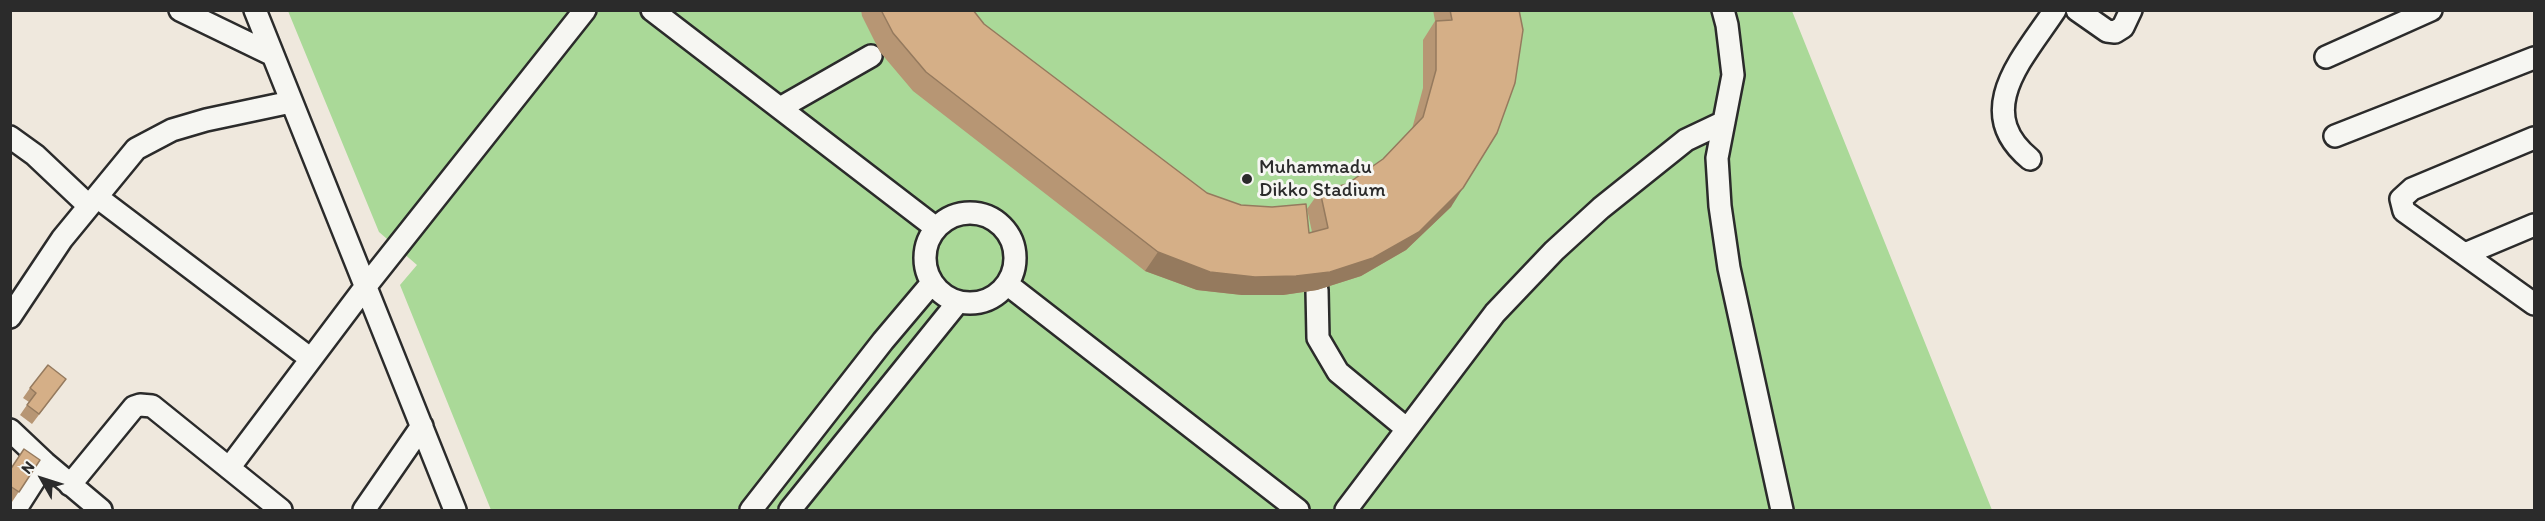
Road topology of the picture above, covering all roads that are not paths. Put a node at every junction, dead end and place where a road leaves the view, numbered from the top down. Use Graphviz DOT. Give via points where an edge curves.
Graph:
graph roads {
  1 [pos="180,10"];
  2 [pos="255,10"];
  3 [pos="585,10"];
  4 [pos="652,10"];
  5 [pos="1723,10"];
  6 [pos="2055,10"];
  7 [pos="2077,10"];
  8 [pos="2131,10"];
  9 [pos="2431,10"];
  10 [pos="273,55"];
  11 [pos="871,56"];
  12 [pos="2326,57"];
  13 [pos="2535,58"];
  14 [pos="291,102"];
  15 [pos="780,108"];
  16 [pos="1724,122"];
  17 [pos="2335,136"];
  18 [pos="10,137"];
  19 [pos="2535,138"];
  20 [pos="2030,159"];
  21 [pos="93,201"];
  22 [pos="2535,225"];
  23 [pos="936,228"];
  24 [pos="2465,255"];
  25 [pos="932,283"];
  26 [pos="1007,284"];
  27 [pos="366,286"];
  28 [pos="1317,290"];
  29 [pos="958,302"];
  30 [pos="2535,304"];
  31 [pos="10,317"];
  32 [pos="311,359"];
  33 [pos="10,418"];
  34 [pos="422,426"];
  35 [pos="1407,429"];
  36 [pos="18,436"];
  37 [pos="45,464"];
  38 [pos="229,468"];
  39 [pos="70,484"];
  40 [pos="22,506"];
  41 [pos="101,510"];
  42 [pos="281,510"];
  43 [pos="364,510"];
  44 [pos="455,510"];
  45 [pos="752,510"];
  46 [pos="790,510"];
  47 [pos="1298,510"];
  48 [pos="1346,510"];
  49 [pos="1782,510"];
  1 -- 10 [label="street"];
  2 -- 10 [label="street"];
  3 -- 27 [label="street"];
  4 -- 15 [label="street"];
  5 -- 16 [label="street" via="1733,75"];
  6 -- 20 [label="street" via="2008,81 2002,102 2014,146"];
  7 -- 8 [label="street" via="2107,31 2115,32 2123,27"];
  9 -- 12 [label="street"];
  10 -- 14 [label="street"];
  11 -- 15 [label="street"];
  13 -- 17 [label="street"];
  14 -- 21 [label="street" via="172,130 136,148"];
  14 -- 27 [label="street"];
  15 -- 23 [label="street"];
  16 -- 35 [label="street" via="1686,140 1554,251 1494,314"];
  16 -- 49 [label="street" via="1718,158 1720,206"];
  18 -- 21 [label="street"];
  19 -- 24 [label="street" via="2412,189 2401,200 2404,211"];
  21 -- 31 [label="street" via="62,239"];
  21 -- 32 [label="street"];
  22 -- 24 [label="street"];
  23 -- 25 [label="street" via="925,261"];
  23 -- 26 [label="street" via="967,213 979,213 1000,223 1013,241 1015,252 1013,274"];
  24 -- 30 [label="street"];
  25 -- 29 [label="street"];
  25 -- 45 [label="street"];
  26 -- 29 [label="street" via="980,302"];
  26 -- 47 [label="street"];
  27 -- 32 [label="street"];
  27 -- 34 [label="street"];
  28 -- 35 [label="street" via="1318,338 1338,372"];
  29 -- 46 [label="street"];
  32 -- 38 [label="street"];
  33 -- 36 [label="street"];
  34 -- 43 [label="street"];
  34 -- 44 [label="street"];
  35 -- 48 [label="street"];
  36 -- 37 [label="street"];
  37 -- 39 [label="street"];
  37 -- 40 [label="street"];
  38 -- 39 [label="street" via="152,406 140,405 134,407"];
  38 -- 42 [label="street"];
  39 -- 41 [label="street"];
}
